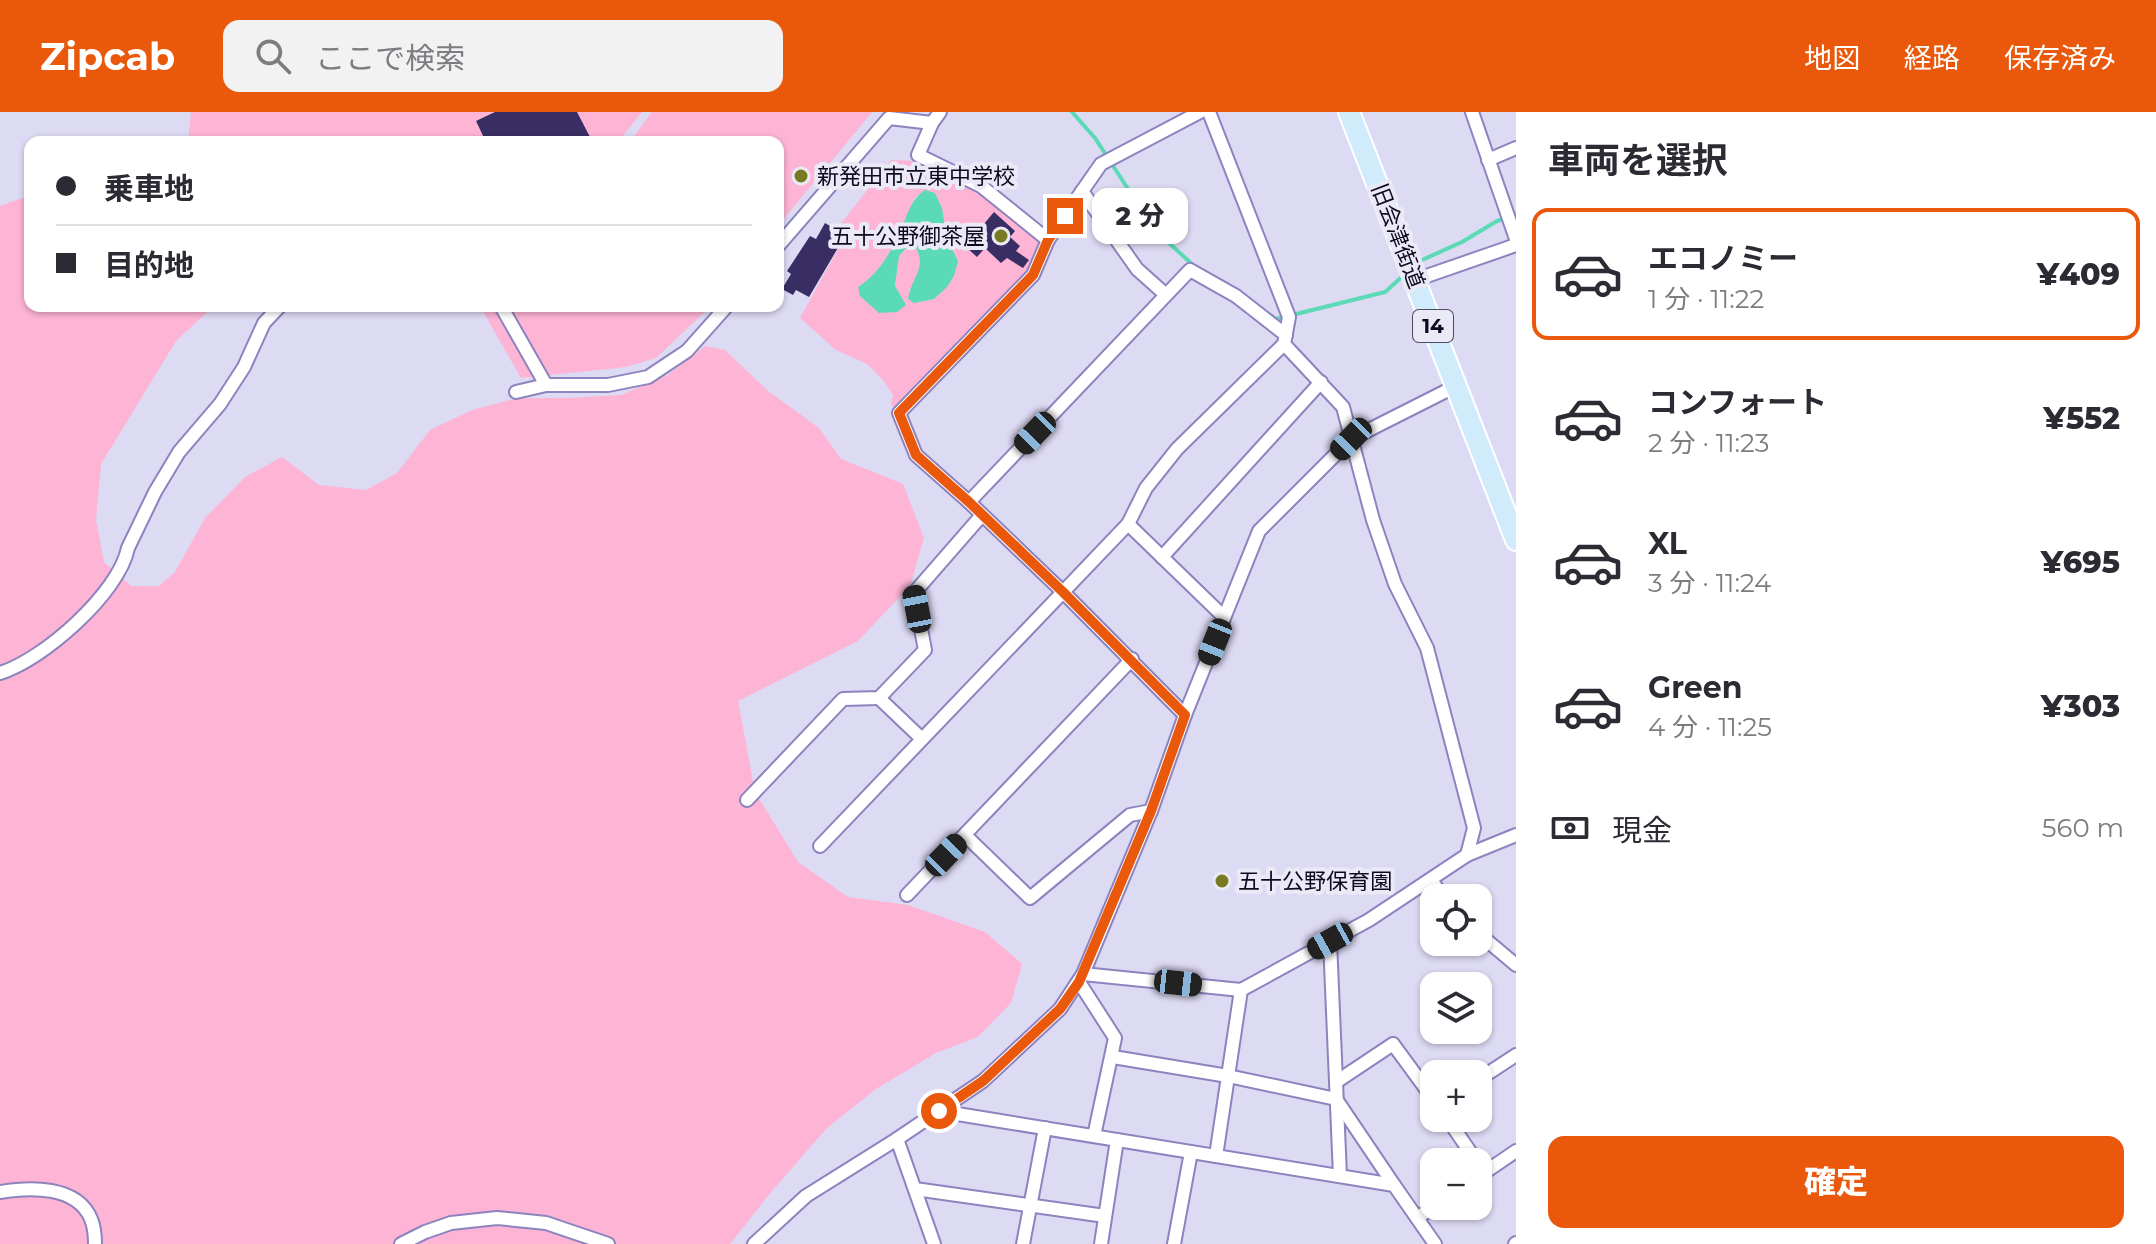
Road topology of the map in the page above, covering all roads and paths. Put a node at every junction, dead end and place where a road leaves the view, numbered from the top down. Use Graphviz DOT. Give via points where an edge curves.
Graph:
graph roads {
  1 [pos="915,112"];
  2 [pos="1200,112"];
  3 [pos="1209,112"];
  4 [pos="1349,112"];
  5 [pos="1472,112"];
  6 [pos="936,118"];
  7 [pos="1516,148"];
  8 [pos="1488,160"];
  9 [pos="1082,191"];
  10 [pos="784,239"];
  11 [pos="1048,240"];
  12 [pos="1516,242"];
  13 [pos="1415,280"];
  14 [pos="1166,295"];
  15 [pos="275,312"];
  16 [pos="504,312"];
  17 [pos="722,312"];
  18 [pos="1285,340"];
  19 [pos="1321,382"];
  20 [pos="546,385"];
  21 [pos="1456,386"];
  22 [pos="516,392"];
  23 [pos="1351,439"];
  24 [pos="969,502"];
  25 [pos="982,515"];
  26 [pos="1128,524"];
  27 [pos="1516,540"];
  28 [pos="1162,557"];
  29 [pos="1063,592"];
  30 [pos="1224,617"];
  31 [pos="1132,659"];
  32 [pos="0,673"];
  33 [pos="879,698"];
  34 [pos="1185,715"];
  35 [pos="922,739"];
  36 [pos="747,800"];
  37 [pos="1151,811"];
  38 [pos="965,835"];
  39 [pos="1516,835"];
  40 [pos="820,846"];
  41 [pos="1467,855"];
  42 [pos="1431,880"];
  43 [pos="1434,884"];
  44 [pos="907,895"];
  45 [pos="1330,941"];
  46 [pos="1492,945"];
  47 [pos="1516,965"];
  48 [pos="1081,978"];
  49 [pos="1241,990"];
  50 [pos="1516,1055"];
  51 [pos="1113,1057"];
  52 [pos="1492,1071"];
  53 [pos="1228,1076"];
  54 [pos="1420,1081"];
  55 [pos="1336,1082"];
  56 [pos="1336,1099"];
  57 [pos="939,1111"];
  58 [pos="1045,1128"];
  59 [pos="1094,1136"];
  60 [pos="897,1139"];
  61 [pos="1117,1140"];
  62 [pos="1516,1151"];
  63 [pos="1191,1152"];
  64 [pos="1216,1156"];
  65 [pos="1492,1163"];
  66 [pos="1340,1176"];
  67 [pos="1394,1185"];
  68 [pos="915,1189"];
  69 [pos="0,1192"];
  70 [pos="1030,1206"];
  71 [pos="1105,1216"];
  72 [pos="1420,1216"];
  73 [pos="1417,1218"];
  74 [pos="95,1244"];
  75 [pos="401,1244"];
  76 [pos="608,1244"];
  77 [pos="754,1244"];
  78 [pos="934,1244"];
  79 [pos="1023,1244"];
  80 [pos="1101,1244"];
  81 [pos="1174,1244"];
  82 [pos="1435,1244"];
  1 -- 6 [label="street"];
  2 -- 9 [label="street" via="1101,164"];
  3 -- 18 [label="street" via="1289,317"];
  4 -- 13 [label="main road, 旧会津街道 / 14"];
  5 -- 8 [label="street"];
  6 -- 10 [label="street" via="889,118"];
  6 -- 11 [label="street" via="918,155 981,186"];
  7 -- 8 [label="street"];
  8 -- 12 [label="street"];
  9 -- 11 [label="street"];
  9 -- 14 [label="street" via="1137,269"];
  11 -- 24 [label="street" via="1033,275 899,413 916,455"];
  12 -- 13 [label="street"];
  13 -- 21 [label="main road, 旧会津街道 / 14"];
  14 -- 18 [label="street" via="1190,270 1236,296"];
  14 -- 24 [label="street"];
  15 -- 32 [label="street" via="257,334 220,404 179,452 104,594 60,638"];
  16 -- 20 [label="street"];
  17 -- 20 [label="street" via="687,351 648,377 608,385"];
  18 -- 19 [label="street"];
  18 -- 26 [label="street" via="1177,449 1146,488"];
  19 -- 23 [label="street" via="1343,407"];
  19 -- 28 [label="street"];
  20 -- 22 [label="street"];
  21 -- 23 [label="street"];
  21 -- 27 [label="main road, 旧会津街道 / 14"];
  23 -- 30 [label="street" via="1259,531"];
  23 -- 41 [label="street" via="1395,584 1427,648 1474,828"];
  24 -- 25 [label="street"];
  25 -- 29 [label="street"];
  25 -- 33 [label="street" via="914,593 925,650"];
  26 -- 28 [label="street"];
  26 -- 29 [label="street"];
  28 -- 30 [label="street"];
  29 -- 31 [label="street"];
  29 -- 35 [label="street"];
  30 -- 34 [label="street"];
  31 -- 34 [label="street"];
  31 -- 38 [label="street"];
  33 -- 35 [label="street"];
  33 -- 36 [label="street" via="843,699"];
  34 -- 37 [label="street"];
  35 -- 40 [label="street"];
  37 -- 38 [label="street" via="1130,815 1030,898"];
  37 -- 48 [label="street"];
  38 -- 44 [label="street"];
  39 -- 41 [label="street"];
  41 -- 42 [label="street"];
  42 -- 43 [label="street"];
  42 -- 45 [label="street"];
  45 -- 49 [label="street"];
  45 -- 55 [label="street"];
  46 -- 47 [label="street"];
  48 -- 49 [label="street"];
  48 -- 51 [label="street" via="1115,1038"];
  48 -- 57 [label="street" via="1060,1009 983,1081"];
  49 -- 53 [label="street"];
  50 -- 52 [label="street"];
  51 -- 53 [label="street"];
  51 -- 59 [label="street"];
  53 -- 56 [label="street"];
  53 -- 64 [label="street"];
  54 -- 55 [label="street" via="1393,1044"];
  55 -- 56 [label="street"];
  56 -- 66 [label="street"];
  56 -- 67 [label="street"];
  57 -- 58 [label="street"];
  57 -- 60 [label="street"];
  58 -- 59 [label="street"];
  58 -- 70 [label="street"];
  59 -- 61 [label="street"];
  60 -- 68 [label="street"];
  60 -- 77 [label="street" via="806,1196"];
  61 -- 63 [label="street"];
  61 -- 71 [label="street"];
  62 -- 65 [label="street"];
  63 -- 64 [label="street"];
  63 -- 81 [label="street"];
  64 -- 66 [label="street"];
  66 -- 67 [label="street"];
  67 -- 73 [label="street"];
  68 -- 70 [label="street"];
  68 -- 78 [label="street"];
  69 -- 74 [label="street" via="34,1188 65,1194 91,1217"];
  70 -- 71 [label="street"];
  70 -- 79 [label="street"];
  71 -- 80 [label="street"];
  72 -- 73 [label="street"];
  73 -- 82 [label="street"];
  75 -- 76 [label="street" via="451,1223 497,1218 546,1223"];
}
